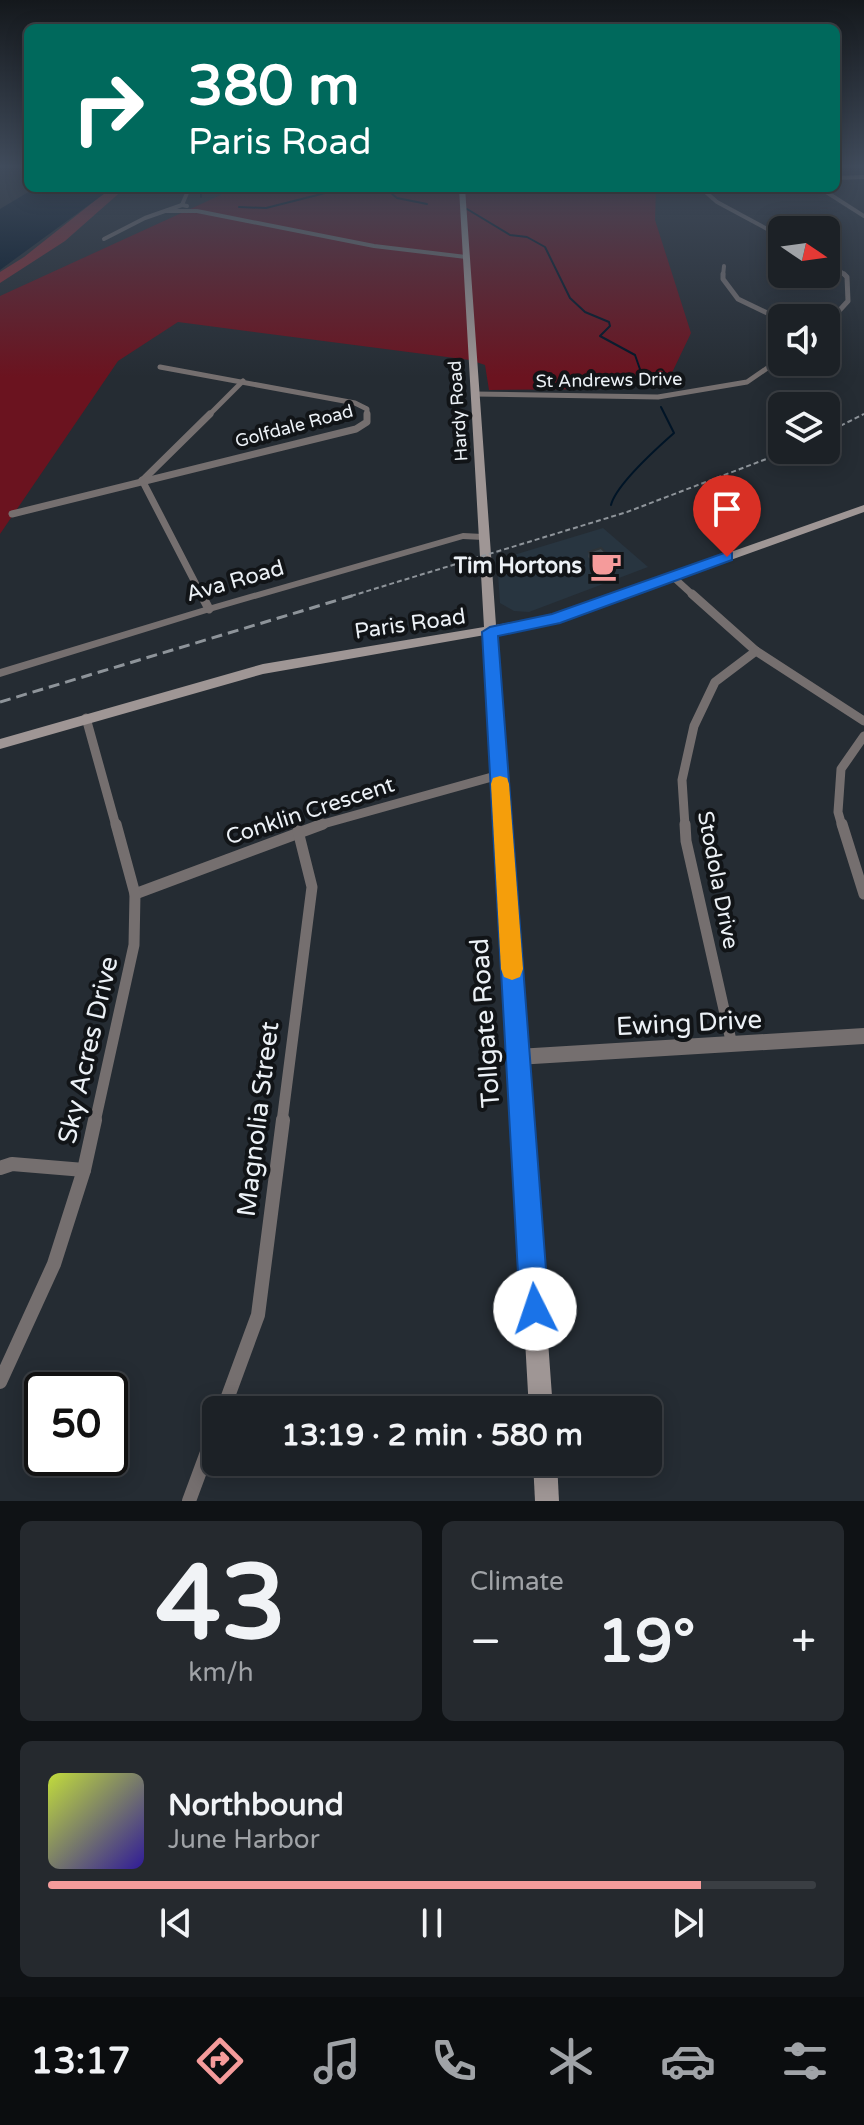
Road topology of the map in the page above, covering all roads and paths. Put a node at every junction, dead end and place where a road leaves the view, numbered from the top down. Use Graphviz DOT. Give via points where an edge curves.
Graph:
graph roads {
  1 [pos="108,237"];
  2 [pos="332,237"];
  3 [pos="465,237"];
  4 [pos="104,239"];
  5 [pos="466,257"];
  6 [pos="724,266"];
  7 [pos="840,271"];
  8 [pos="840,310"];
  9 [pos="768,313"];
  10 [pos="160,367"];
  11 [pos="768,368"];
  12 [pos="243,381"];
  13 [pos="475,394"];
  14 [pos="142,480"];
  15 [pos="864,508"];
  16 [pos="12,514"];
  17 [pos="483,537"];
  18 [pos="672,576"];
  19 [pos="209,609"];
  20 [pos="490,632"];
  21 [pos="756,651"];
  22 [pos="0,673"];
  23 [pos="86,718"];
  24 [pos="864,721"];
  25 [pos="864,736"];
  26 [pos="0,744"];
  27 [pos="499,775"];
  28 [pos="298,831"];
  29 [pos="135,894"];
  30 [pos="864,894"];
  31 [pos="864,1036"];
  32 [pos="732,1045"];
  33 [pos="517,1057"];
  34 [pos="0,1168"];
  35 [pos="84,1170"];
  36 [pos="0,1382"];
  37 [pos="228,1396"];
  38 [pos="540,1396"];
  39 [pos="202,1466"];
  40 [pos="546,1476"];
  41 [pos="189,1501"];
  42 [pos="547,1501"];
  1 -- 4 [label="street"];
  2 -- 5 [label="street"];
  3 -- 5 [label="main road, Hardy Road"];
  5 -- 13 [label="main road, Hardy Road"];
  6 -- 9 [label="street" via="723,279 738,299"];
  7 -- 8 [label="street" via="847,277 848,301"];
  10 -- 12 [label="street, Golfdale Road"];
  11 -- 13 [label="street, St Andrews Drive" via="747,382 658,397"];
  12 -- 14 [label="street"];
  12 -- 14 [label="street, Golfdale Road" via="355,403 367,409 367,422 356,429"];
  13 -- 17 [label="main road, Hardy Road"];
  14 -- 16 [label="street, Golfdale Road"];
  14 -- 19 [label="street"];
  15 -- 18 [label="main road, Paris Road"];
  17 -- 19 [label="street, Ava Road" via="463,536"];
  17 -- 20 [label="main road, Hardy Road"];
  18 -- 20 [label="main road, Paris Road" via="554,619"];
  18 -- 21 [label="street"];
  19 -- 22 [label="street, Ava Road"];
  20 -- 23 [label="main road, Paris Road" via="263,669"];
  20 -- 27 [label="main road, Tollgate Road"];
  21 -- 24 [label="street"];
  21 -- 32 [label="street, Stodola Drive" via="715,682 694,726 682,780 686,841"];
  23 -- 26 [label="main road, Paris Road"];
  23 -- 29 [label="street, Sky Acres Drive"];
  25 -- 30 [label="street" via="841,769 838,812"];
  27 -- 28 [label="street, Conklin Crescent"];
  27 -- 33 [label="main road, Tollgate Road"];
  28 -- 29 [label="street, Conklin Crescent"];
  28 -- 37 [label="street, Magnolia Street" via="312,887 258,1315"];
  29 -- 35 [label="street, Sky Acres Drive" via="134,945"];
  31 -- 32 [label="street, Ewing Drive"];
  32 -- 33 [label="street, Ewing Drive"];
  33 -- 38 [label="main road, Tollgate Road"];
  34 -- 35 [label="street" via="12,1164"];
  35 -- 36 [label="street, Sky Acres Drive" via="54,1264"];
  39 -- 41 [label="street"];
  40 -- 42 [label="main road"];
}
